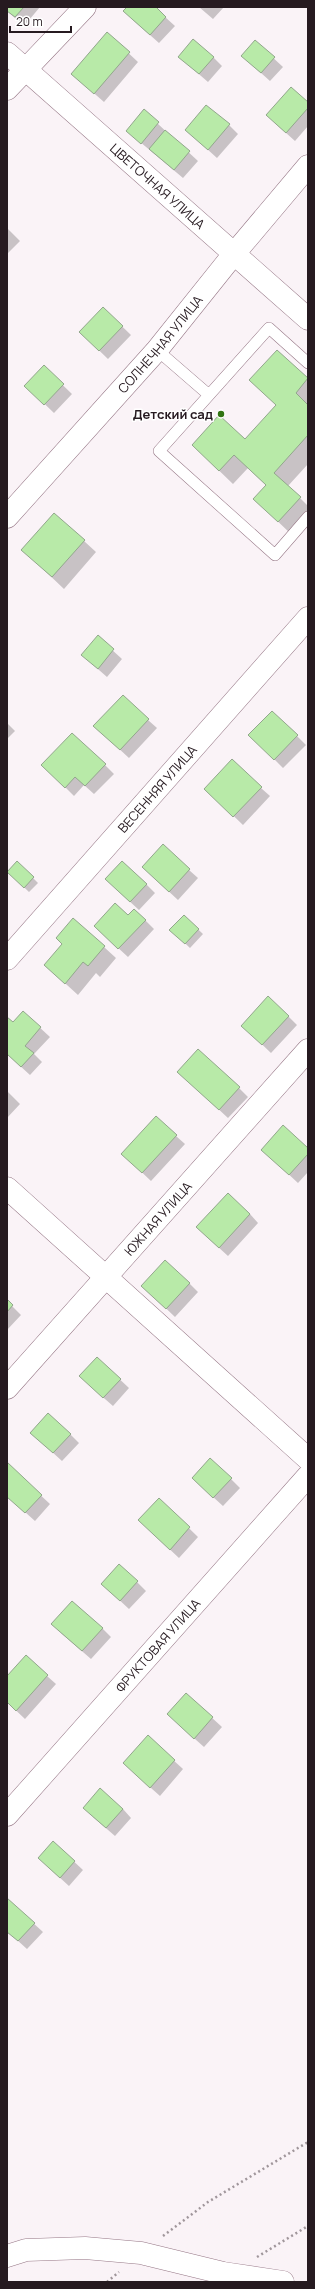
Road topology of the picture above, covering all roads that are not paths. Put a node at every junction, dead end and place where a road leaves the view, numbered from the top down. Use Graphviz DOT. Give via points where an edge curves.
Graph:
graph roads {
  1 [pos="84,7"];
  2 [pos="7,53"];
  3 [pos="25,70"];
  4 [pos="7,90"];
  5 [pos="308,166"];
  6 [pos="233,255"];
  7 [pos="308,319"];
  8 [pos="157,350"];
  9 [pos="308,363"];
  10 [pos="209,396"];
  11 [pos="7,517"];
  12 [pos="308,517"];
  13 [pos="308,618"];
  14 [pos="7,959"];
  15 [pos="308,1050"];
  16 [pos="7,1188"];
  17 [pos="105,1276"];
  18 [pos="7,1388"];
  19 [pos="308,1459"];
  20 [pos="308,1476"];
  21 [pos="7,1815"];
  22 [pos="7,2256"];
  23 [pos="283,2282"];
  1 -- 3 [label="street"];
  2 -- 3 [label="street, ЦВЕТОЧНАЯ УЛИЦА"];
  3 -- 4 [label="street"];
  3 -- 6 [label="street, ЦВЕТОЧНАЯ УЛИЦА"];
  5 -- 6 [label="street, СОЛНЕЧНАЯ УЛИЦА"];
  6 -- 7 [label="street, ЦВЕТОЧНАЯ УЛИЦА"];
  6 -- 8 [label="street, СОЛНЕЧНАЯ УЛИЦА"];
  8 -- 10 [label="lane"];
  8 -- 11 [label="street, СОЛНЕЧНАЯ УЛИЦА"];
  9 -- 10 [label="lane" via="269,328"];
  10 -- 12 [label="lane" via="159,452 275,555"];
  13 -- 14 [label="street, ВЕСЕННЯЯ УЛИЦА"];
  15 -- 17 [label="street, ЮЖНАЯ УЛИЦА"];
  16 -- 17 [label="street"];
  17 -- 18 [label="street, ЮЖНАЯ УЛИЦА"];
  17 -- 19 [label="street"];
  20 -- 21 [label="street, ФРУКТОВАЯ УЛИЦА"];
  22 -- 23 [label="street" via="26,2250 86,2248 141,2253 223,2273"];
}
